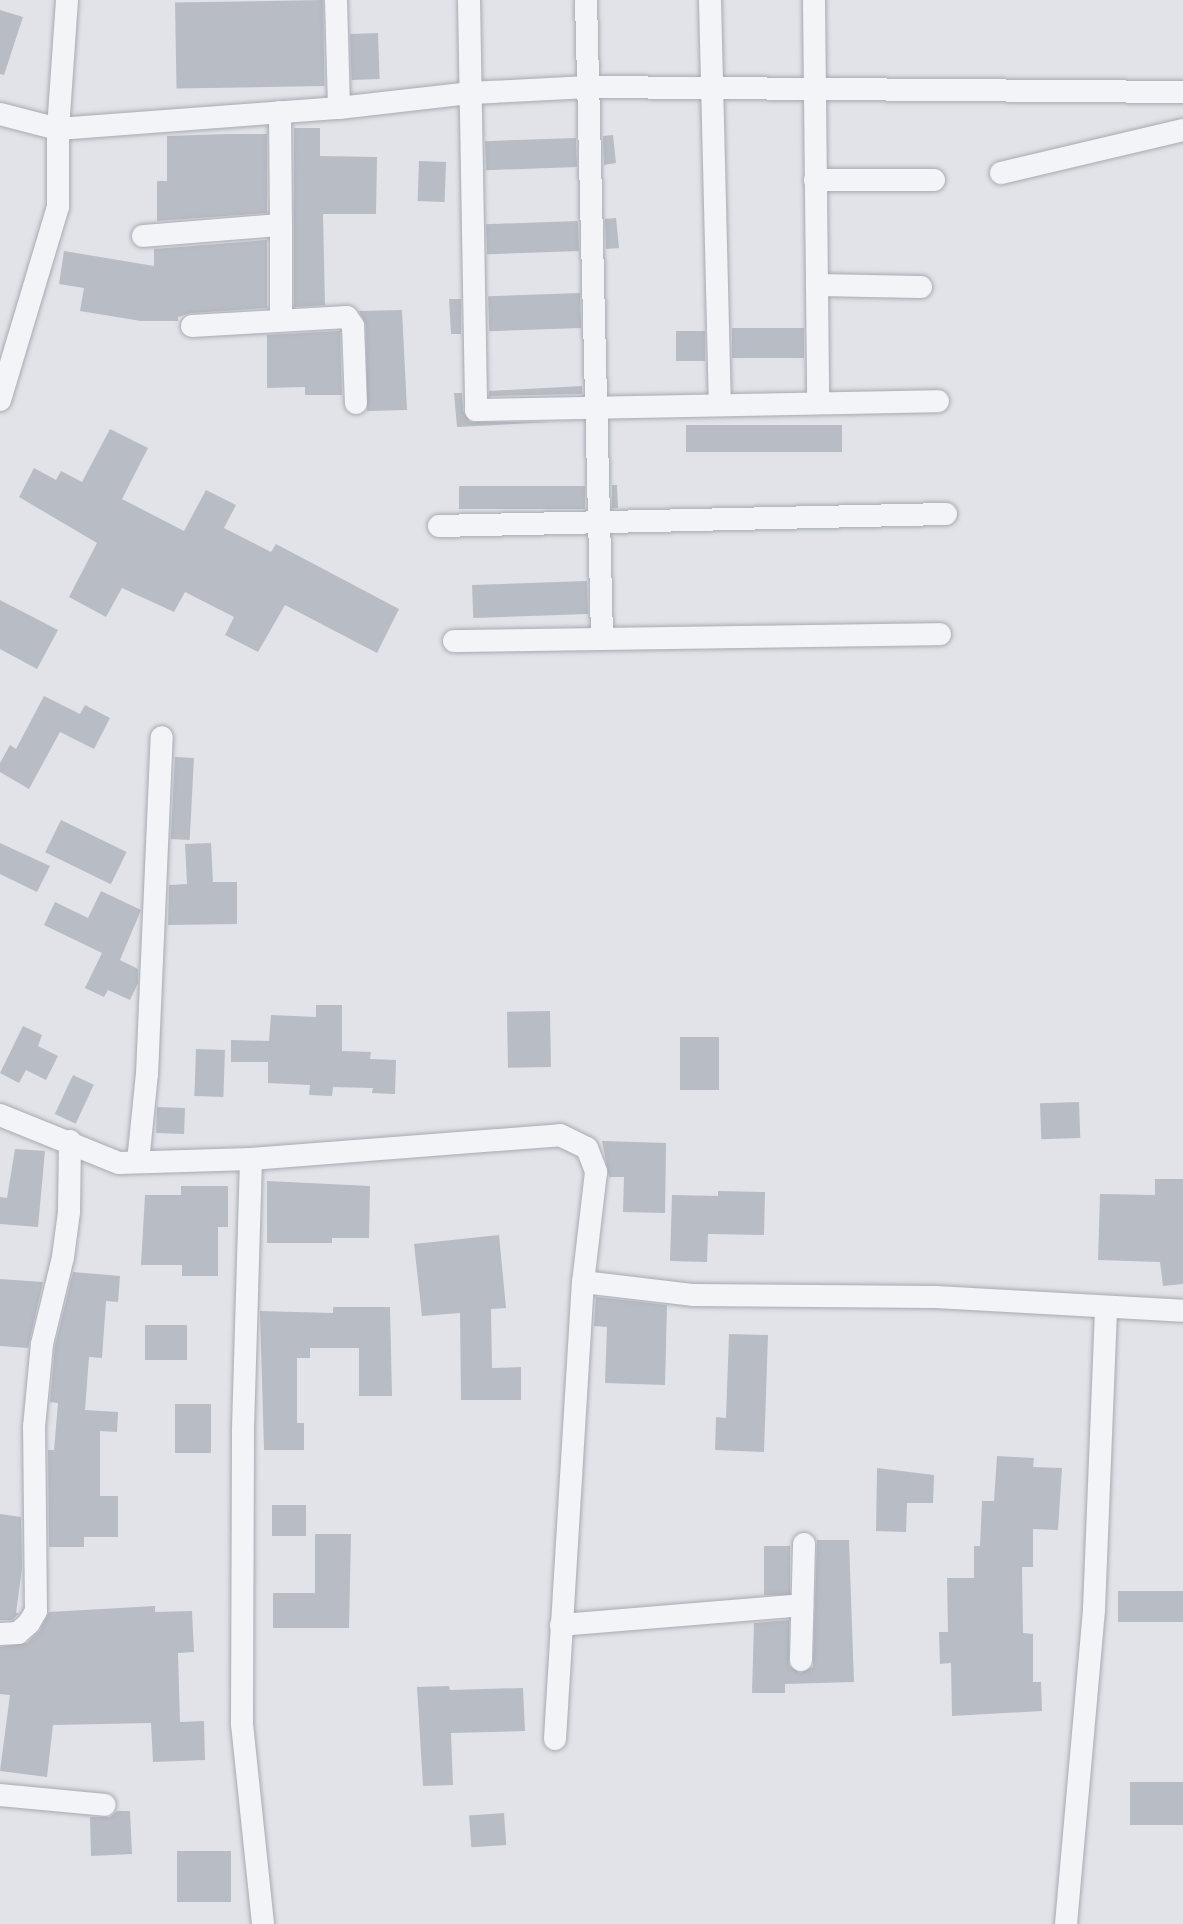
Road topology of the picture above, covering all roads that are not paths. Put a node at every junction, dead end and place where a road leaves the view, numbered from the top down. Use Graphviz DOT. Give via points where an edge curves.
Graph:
graph roads {
  1 [pos="67,0"];
  2 [pos="336,0"];
  3 [pos="469,0"];
  4 [pos="586,0"];
  5 [pos="710,0"];
  6 [pos="814,0"];
  7 [pos="588,87"];
  8 [pos="711,88"];
  9 [pos="815,88"];
  10 [pos="1183,92"];
  11 [pos="471,93"];
  12 [pos="339,108"];
  13 [pos="280,112"];
  14 [pos="0,114"];
  15 [pos="58,129"];
  16 [pos="1183,130"];
  17 [pos="1001,173"];
  18 [pos="815,180"];
  19 [pos="934,180"];
  20 [pos="281,225"];
  21 [pos="144,236"];
  22 [pos="817,285"];
  23 [pos="921,287"];
  24 [pos="281,320"];
  25 [pos="192,326"];
  26 [pos="0,400"];
  27 [pos="938,400"];
  28 [pos="818,403"];
  29 [pos="356,404"];
  30 [pos="720,405"];
  31 [pos="596,408"];
  32 [pos="946,514"];
  33 [pos="599,522"];
  34 [pos="439,526"];
  35 [pos="940,634"];
  36 [pos="602,637"];
  37 [pos="454,641"];
  38 [pos="162,737"];
  39 [pos="0,1115"];
  40 [pos="70,1141"];
  41 [pos="251,1159"];
  42 [pos="138,1162"];
  43 [pos="583,1282"];
  44 [pos="1106,1307"];
  45 [pos="1183,1311"];
  46 [pos="804,1544"];
  47 [pos="802,1605"];
  48 [pos="561,1625"];
  49 [pos="0,1634"];
  50 [pos="801,1660"];
  51 [pos="555,1739"];
  52 [pos="0,1794"];
  53 [pos="105,1805"];
  54 [pos="263,1924"];
  55 [pos="1066,1924"];
  1 -- 15 [label="street"];
  2 -- 12 [label="street"];
  3 -- 11 [label="street"];
  4 -- 7 [label="street"];
  5 -- 8 [label="street"];
  6 -- 9 [label="street"];
  7 -- 8 [label="street"];
  7 -- 11 [label="street"];
  7 -- 31 [label="street"];
  8 -- 9 [label="street"];
  8 -- 30 [label="street"];
  9 -- 10 [label="street"];
  9 -- 18 [label="street"];
  11 -- 12 [label="street"];
  11 -- 31 [label="street" via="476,410"];
  12 -- 13 [label="street"];
  13 -- 15 [label="street"];
  13 -- 20 [label="street"];
  14 -- 15 [label="street"];
  15 -- 26 [label="street" via="58,207"];
  16 -- 17 [label="street"];
  18 -- 19 [label="street"];
  18 -- 22 [label="street"];
  20 -- 21 [label="street"];
  20 -- 24 [label="street"];
  22 -- 23 [label="street"];
  22 -- 28 [label="street"];
  24 -- 25 [label="street"];
  24 -- 29 [label="street" via="335,316 351,321"];
  27 -- 28 [label="street"];
  28 -- 30 [label="street"];
  30 -- 31 [label="street"];
  31 -- 33 [label="street"];
  32 -- 33 [label="street"];
  33 -- 34 [label="street"];
  33 -- 36 [label="street"];
  35 -- 36 [label="street"];
  36 -- 37 [label="street"];
  38 -- 42 [label="street" via="147,1074"];
  39 -- 40 [label="street"];
  40 -- 42 [label="street" via="119,1163"];
  40 -- 49 [label="street" via="66,1234 42,1344 34,1426 36,1611 18,1633"];
  41 -- 42 [label="street"];
  41 -- 43 [label="street" via="560,1135 587,1148 596,1172"];
  41 -- 54 [label="street" via="243,1432 242,1724"];
  43 -- 44 [label="street" via="694,1295 936,1297"];
  43 -- 48 [label="street"];
  44 -- 45 [label="street"];
  44 -- 55 [label="street" via="1094,1609"];
  46 -- 47 [label="street"];
  47 -- 48 [label="street"];
  47 -- 50 [label="street"];
  48 -- 51 [label="street"];
  52 -- 53 [label="street"];
}
